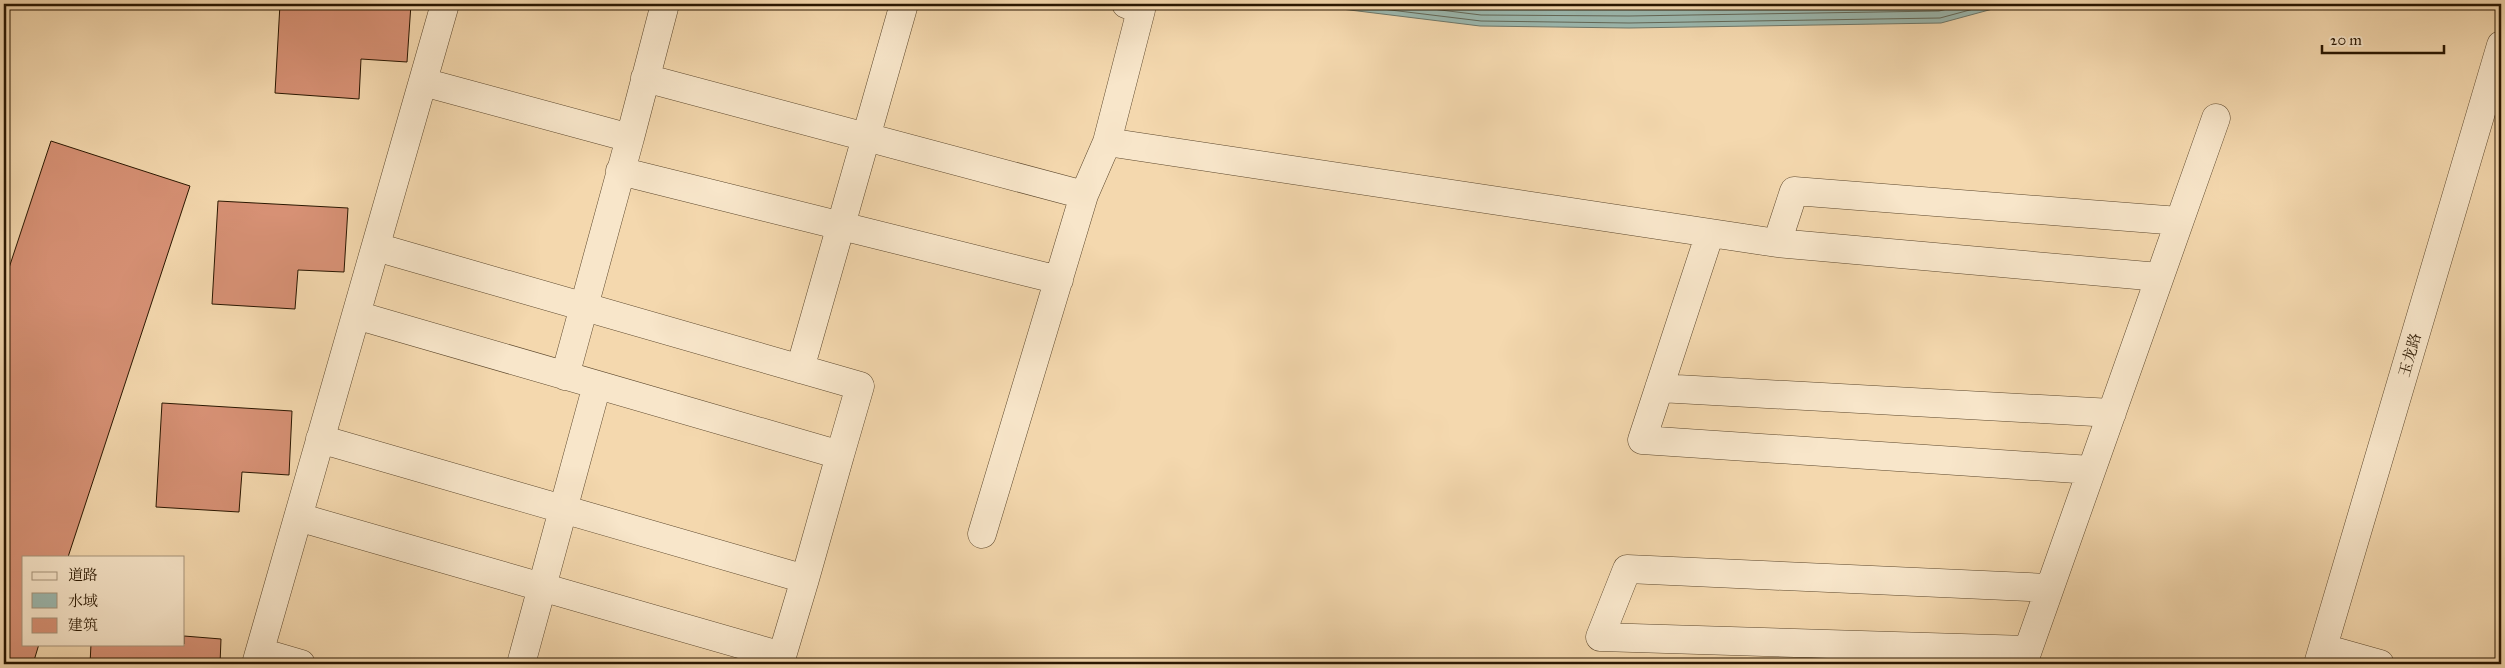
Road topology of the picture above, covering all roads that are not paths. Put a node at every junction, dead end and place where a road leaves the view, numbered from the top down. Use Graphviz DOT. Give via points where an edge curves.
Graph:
graph roads {
  1 [pos="444,4"];
  2 [pos="665,4"];
  3 [pos="904,4"];
  4 [pos="1126,4"];
  5 [pos="2501,45"];
  6 [pos="645,78"];
  7 [pos="422,82"];
  8 [pos="2216,118"];
  9 [pos="866,137"];
  10 [pos="630,138"];
  11 [pos="1107,142"];
  12 [pos="620,172"];
  13 [pos="1084,195"];
  14 [pos="2179,221"];
  15 [pos="841,226"];
  16 [pos="1710,233"];
  17 [pos="1777,243"];
  18 [pos="376,246"];
  19 [pos="2159,278"];
  20 [pos="1059,280"];
  21 [pos="583,307"];
  22 [pos="356,315"];
  23 [pos="800,369"];
  24 [pos="565,376"];
  25 [pos="597,385"];
  26 [pos="1659,388"];
  27 [pos="2112,413"];
  28 [pos="320,439"];
  29 [pos="840,455"];
  30 [pos="2091,470"];
  31 [pos="563,509"];
  32 [pos="298,517"];
  33 [pos="982,534"];
  34 [pos="804,579"];
  35 [pos="542,587"];
  36 [pos="2050,588"];
  37 [pos="2321,656"];
  38 [pos="2025,657"];
  39 [pos="258,658"];
  40 [pos="781,660"];
  41 [pos="301,664"];
  42 [pos="521,664"];
  43 [pos="2380,664"];
  1 -- 7 [label="street"];
  2 -- 6 [label="street"];
  3 -- 9 [label="street"];
  4 -- 11 [label="street" via="1140,10"];
  5 -- 37 [label="street, 玉龙路"];
  6 -- 9 [label="street"];
  6 -- 10 [label="street"];
  7 -- 10 [label="street"];
  7 -- 18 [label="street"];
  8 -- 14 [label="street"];
  9 -- 13 [label="street"];
  9 -- 15 [label="street"];
  10 -- 12 [label="street"];
  11 -- 13 [label="street"];
  11 -- 16 [label="street"];
  12 -- 15 [label="street"];
  12 -- 21 [label="street"];
  13 -- 20 [label="street"];
  14 -- 17 [label="street" via="1794,191"];
  14 -- 19 [label="street"];
  15 -- 20 [label="street"];
  15 -- 23 [label="street"];
  16 -- 17 [label="street"];
  16 -- 26 [label="street"];
  17 -- 19 [label="street"];
  18 -- 21 [label="street"];
  18 -- 22 [label="street"];
  19 -- 27 [label="street"];
  20 -- 33 [label="street"];
  21 -- 23 [label="street"];
  21 -- 24 [label="street"];
  22 -- 24 [label="street"];
  22 -- 28 [label="street"];
  23 -- 29 [label="street" via="860,386"];
  24 -- 25 [label="street"];
  25 -- 29 [label="street"];
  25 -- 31 [label="street"];
  26 -- 27 [label="street"];
  26 -- 30 [label="street" via="1642,440"];
  27 -- 30 [label="street"];
  28 -- 31 [label="street"];
  28 -- 32 [label="street"];
  29 -- 34 [label="street"];
  30 -- 36 [label="street"];
  31 -- 34 [label="street"];
  31 -- 35 [label="street"];
  32 -- 35 [label="street"];
  32 -- 39 [label="street"];
  34 -- 40 [label="street"];
  35 -- 40 [label="street"];
  35 -- 42 [label="street"];
  36 -- 38 [label="street"];
  36 -- 38 [label="street" via="1627,569 1600,637"];
  37 -- 43 [label="street"];
  39 -- 41 [label="street"];
}
